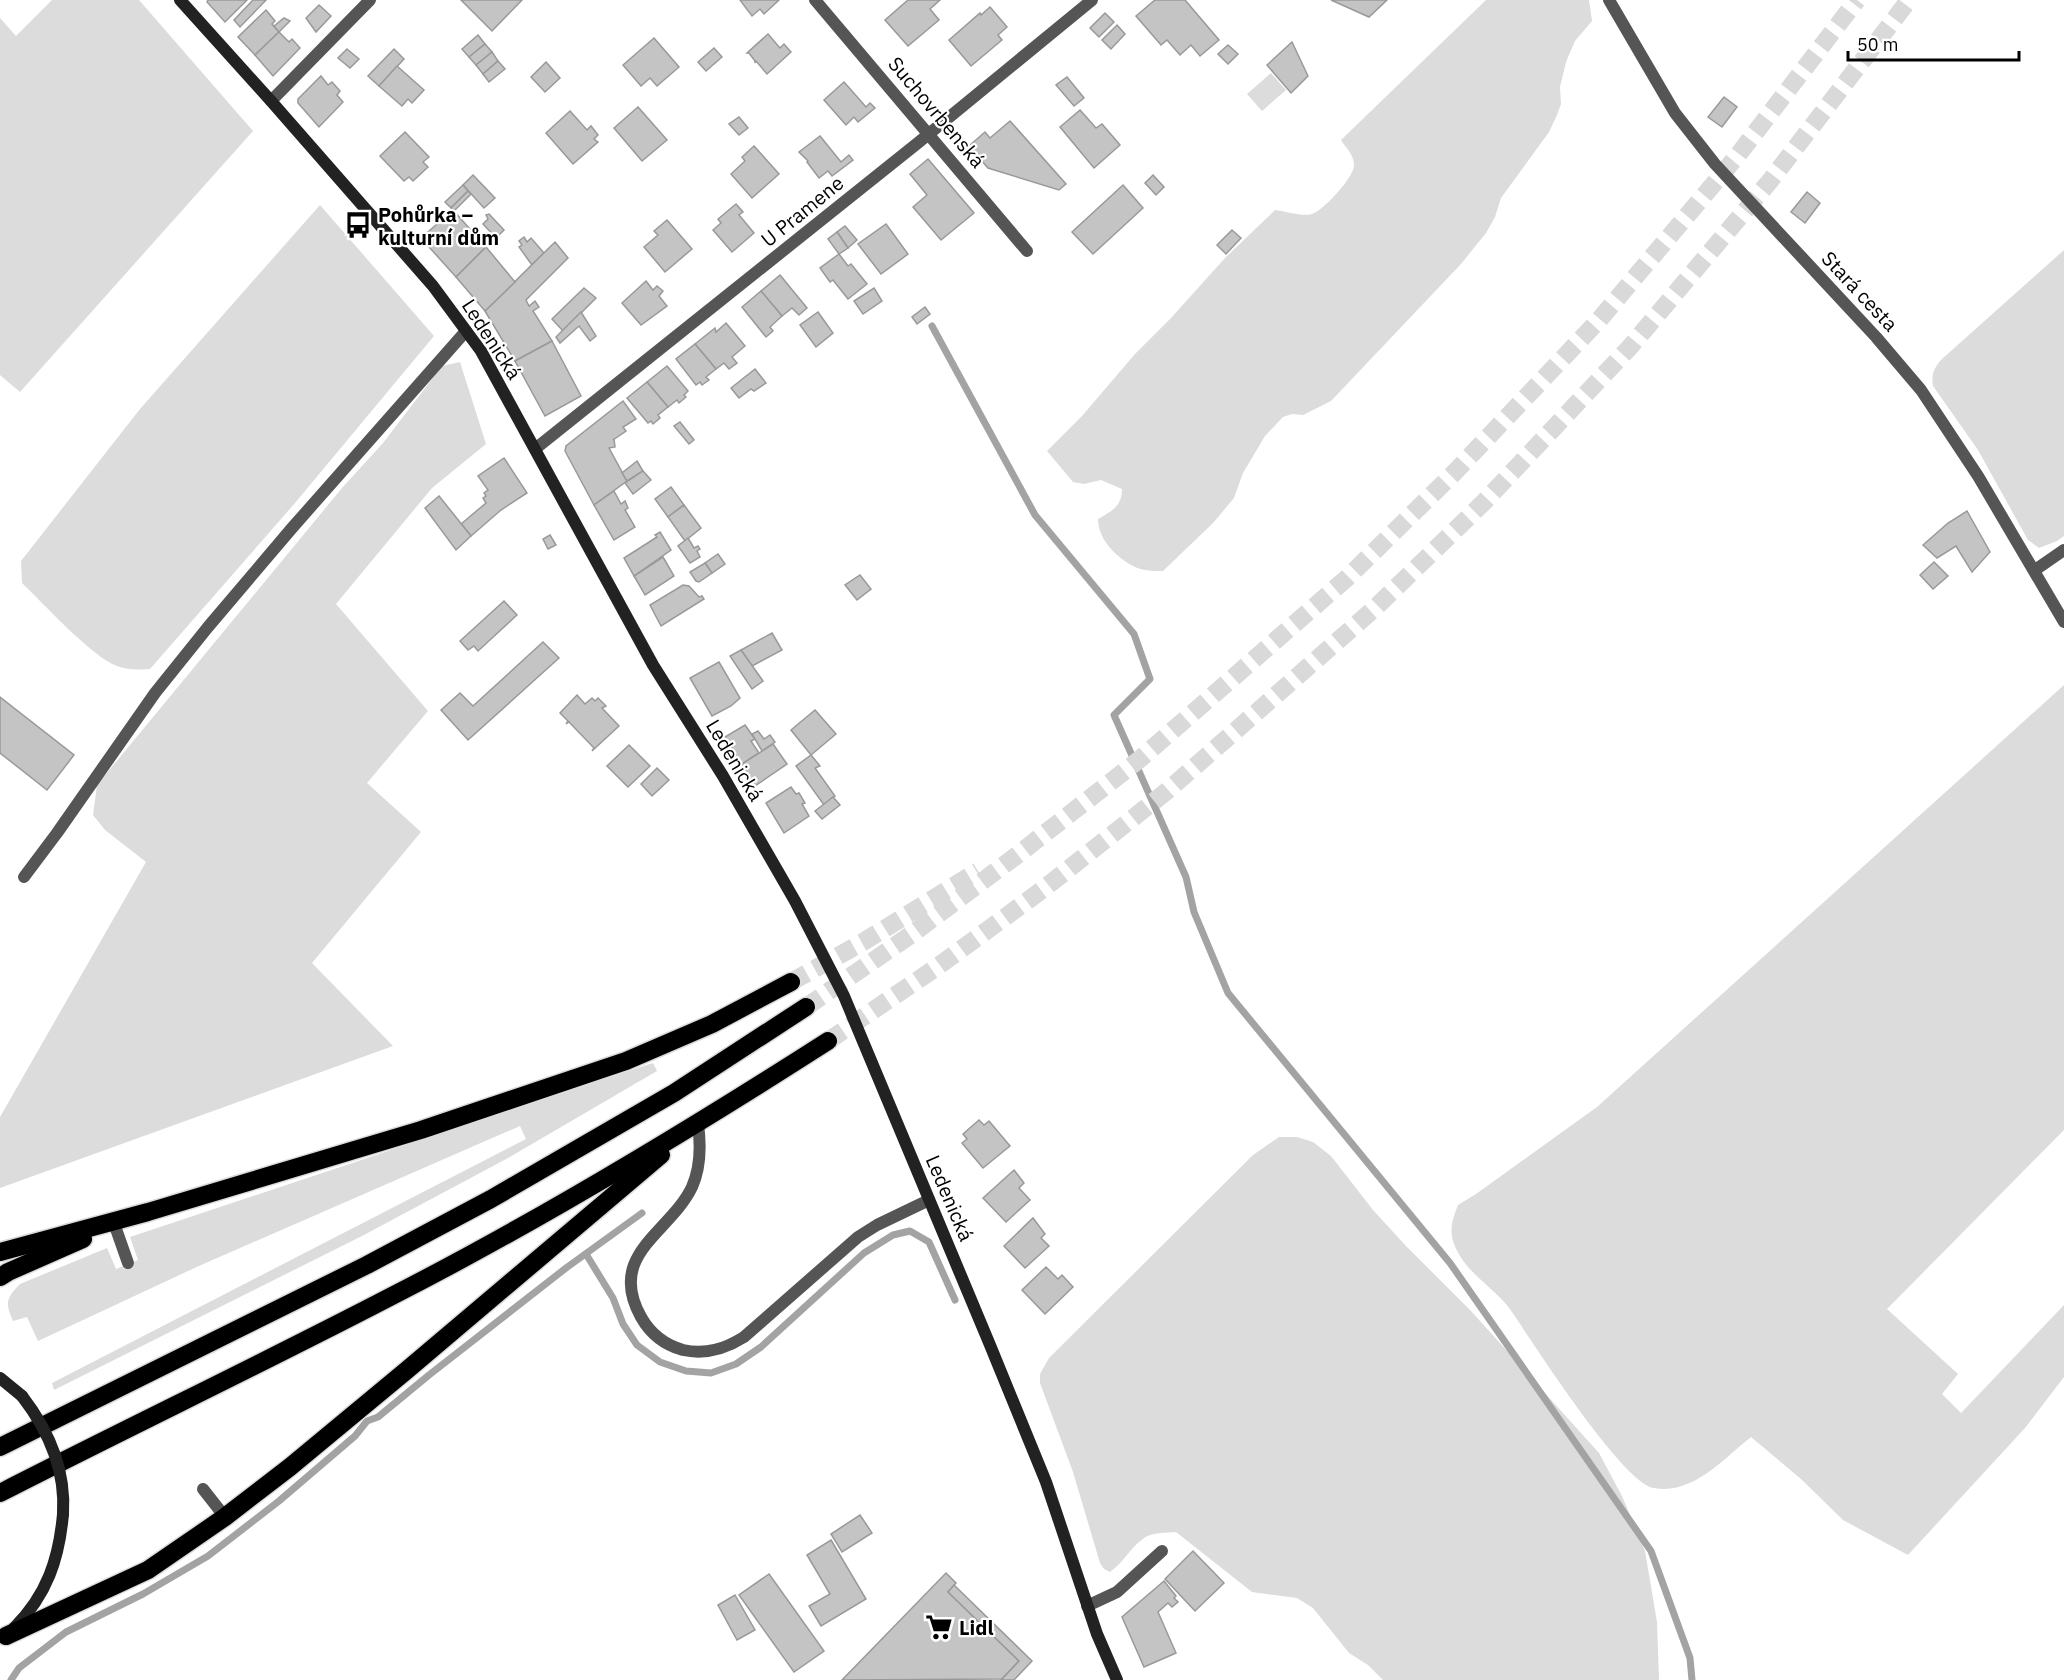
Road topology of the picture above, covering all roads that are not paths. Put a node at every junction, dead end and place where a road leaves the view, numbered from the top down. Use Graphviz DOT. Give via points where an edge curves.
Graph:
graph roads {
  1 [pos="180,0"];
  2 [pos="370,0"];
  3 [pos="816,0"];
  4 [pos="1092,0"];
  5 [pos="1609,0"];
  6 [pos="271,101"];
  7 [pos="930,133"];
  8 [pos="1027,251"];
  9 [pos="466,331"];
  10 [pos="536,449"];
  11 [pos="2064,550"];
  12 [pos="2035,570"];
  13 [pos="2064,622"];
  14 [pos="24,877"];
  15 [pos="791,982"];
  16 [pos="806,1007"];
  17 [pos="828,1041"];
  18 [pos="698,1124"];
  19 [pos="929,1200"];
  20 [pos="148,1212"];
  21 [pos="115,1226"];
  22 [pos="0,1252"];
  23 [pos="128,1263"];
  24 [pos="0,1277"];
  25 [pos="0,1377"];
  26 [pos="0,1447"];
  27 [pos="203,1489"];
  28 [pos="0,1493"];
  29 [pos="225,1517"];
  30 [pos="1162,1551"];
  31 [pos="1087,1606"];
  32 [pos="2,1639"];
  33 [pos="1118,1680"];
  1 -- 6 [label="main road, Ledenická"];
  2 -- 6 [label="street"];
  3 -- 7 [label="street, Suchovrbenská"];
  4 -- 7 [label="street, U Pramene"];
  5 -- 12 [label="street, Stará cesta" via="1675,113 1715,164 1921,390"];
  6 -- 9 [label="main road, Ledenická" via="433,286"];
  7 -- 8 [label="street, Suchovrbenská"];
  7 -- 10 [label="street, U Pramene"];
  9 -- 10 [label="main road, Ledenická"];
  9 -- 14 [label="street" via="208,627 149,702"];
  10 -- 19 [label="main road, Ledenická" via="653,665 795,901 844,996"];
  11 -- 12 [label="street"];
  12 -- 13 [label="street, Stará cesta"];
  15 -- 20 [label="highway" via="712,1024 626,1061 421,1130"];
  16 -- 26 [label="highway" via="674,1093 491,1199"];
  17 -- 18 [label="highway"];
  18 -- 19 [label="street" via="700,1155 693,1185 678,1210 643,1246 633,1271 633,1298 644,1323 664,1342 677,1348 705,1352 744,1337 858,1237"];
  18 -- 28 [label="highway" via="391,1297"];
  18 -- 29 [label="highway" via="407,1371"];
  19 -- 31 [label="main road, Ledenická" via="1047,1482"];
  20 -- 21 [label="highway"];
  20 -- 22 [label="highway"];
  21 -- 23 [label="street"];
  21 -- 24 [label="highway"];
  25 -- 32 [label="main road, bridge" via="36,1414 56,1455 62,1478 63,1514 60,1545 46,1585 35,1604"];
  27 -- 29 [label="street"];
  29 -- 32 [label="highway" via="148,1570"];
  30 -- 31 [label="street" via="1117,1592"];
  31 -- 33 [label="main road, Ledenická"];
}
